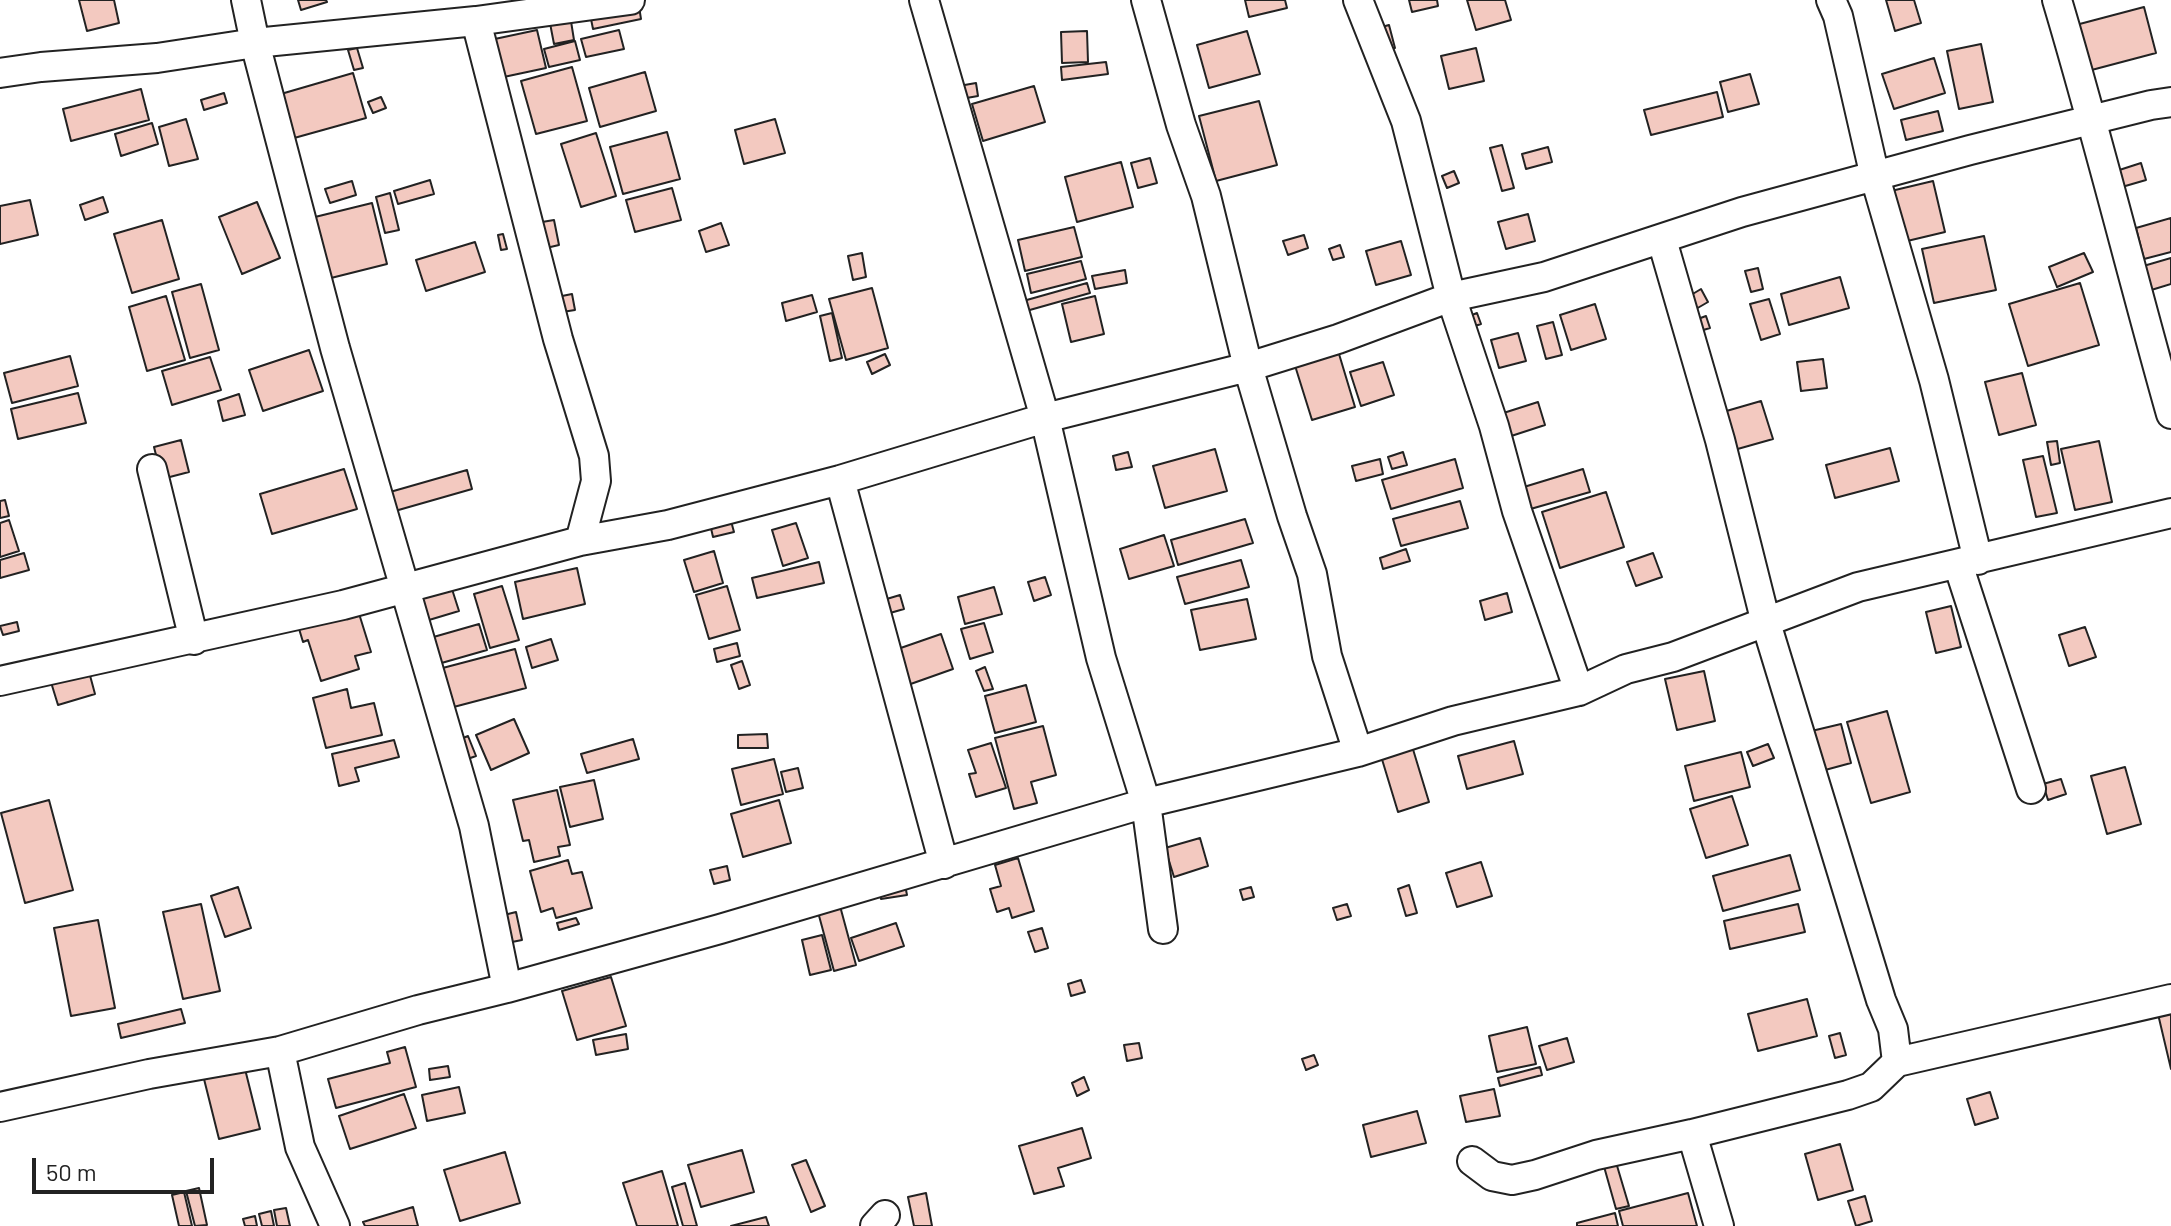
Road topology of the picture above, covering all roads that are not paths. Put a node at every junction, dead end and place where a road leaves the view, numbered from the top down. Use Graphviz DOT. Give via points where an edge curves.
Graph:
graph roads {
  1 [pos="246,0"];
  2 [pos="630,0"];
  3 [pos="924,0"];
  4 [pos="1146,0"];
  5 [pos="1358,0"];
  6 [pos="1831,0"];
  7 [pos="2057,0"];
  8 [pos="476,21"];
  9 [pos="255,43"];
  10 [pos="0,73"];
  11 [pos="2171,102"];
  12 [pos="2093,121"];
  13 [pos="1875,177"];
  14 [pos="1662,240"];
  15 [pos="1451,297"];
  16 [pos="1248,367"];
  17 [pos="2171,414"];
  18 [pos="1045,418"];
  19 [pos="152,469"];
  20 [pos="840,480"];
  21 [pos="2171,513"];
  22 [pos="580,541"];
  23 [pos="1968,562"];
  24 [pos="404,588"];
  25 [pos="1766,623"];
  26 [pos="194,640"];
  27 [pos="0,681"];
  28 [pos="1579,691"];
  29 [pos="1358,752"];
  30 [pos="2031,789"];
  31 [pos="1146,803"];
  32 [pos="944,864"];
  33 [pos="1163,929"];
  34 [pos="507,988"];
  35 [pos="2171,999"];
  36 [pos="280,1051"];
  37 [pos="1897,1062"];
  38 [pos="0,1107"];
  39 [pos="1692,1134"];
  40 [pos="1472,1161"];
  41 [pos="335,1226"];
  42 [pos="1719,1226"];
  1 -- 9 [label="street"];
  2 -- 8 [label="street"];
  3 -- 18 [label="street"];
  4 -- 16 [label="street" via="1206,196"];
  5 -- 15 [label="street" via="1406,121"];
  6 -- 13 [label="street"];
  7 -- 12 [label="street"];
  8 -- 9 [label="street"];
  8 -- 22 [label="street" via="558,339 594,456 596,481"];
  9 -- 10 [label="street"];
  9 -- 24 [label="street"];
  11 -- 12 [label="street"];
  12 -- 13 [label="street"];
  12 -- 17 [label="street"];
  13 -- 14 [label="street" via="1742,212"];
  13 -- 23 [label="street" via="1934,380"];
  14 -- 15 [label="street" via="1544,277"];
  14 -- 25 [label="street"];
  15 -- 16 [label="street"];
  15 -- 28 [label="street"];
  16 -- 18 [label="street"];
  16 -- 29 [label="street" via="1312,574 1327,656"];
  18 -- 20 [label="street"];
  18 -- 31 [label="street" via="1101,658"];
  19 -- 26 [label="street"];
  20 -- 22 [label="street" via="668,525"];
  20 -- 32 [label="street"];
  21 -- 23 [label="street"];
  22 -- 24 [label="street"];
  23 -- 25 [label="street" via="1858,587"];
  23 -- 30 [label="street"];
  24 -- 26 [label="street"];
  24 -- 34 [label="street" via="474,826"];
  25 -- 28 [label="street" via="1626,669"];
  25 -- 37 [label="street" via="1893,1029"];
  26 -- 27 [label="street"];
  28 -- 29 [label="street" via="1453,721"];
  29 -- 31 [label="street"];
  31 -- 32 [label="street"];
  31 -- 33 [label="street"];
  32 -- 34 [label="street"];
  34 -- 36 [label="street"];
  35 -- 37 [label="street"];
  36 -- 38 [label="street"];
  36 -- 41 [label="street" via="300,1147"];
  37 -- 39 [label="street" via="1871,1087"];
  39 -- 40 [label="street" via="1512,1180 1492,1176"];
  39 -- 42 [label="street"];
}
